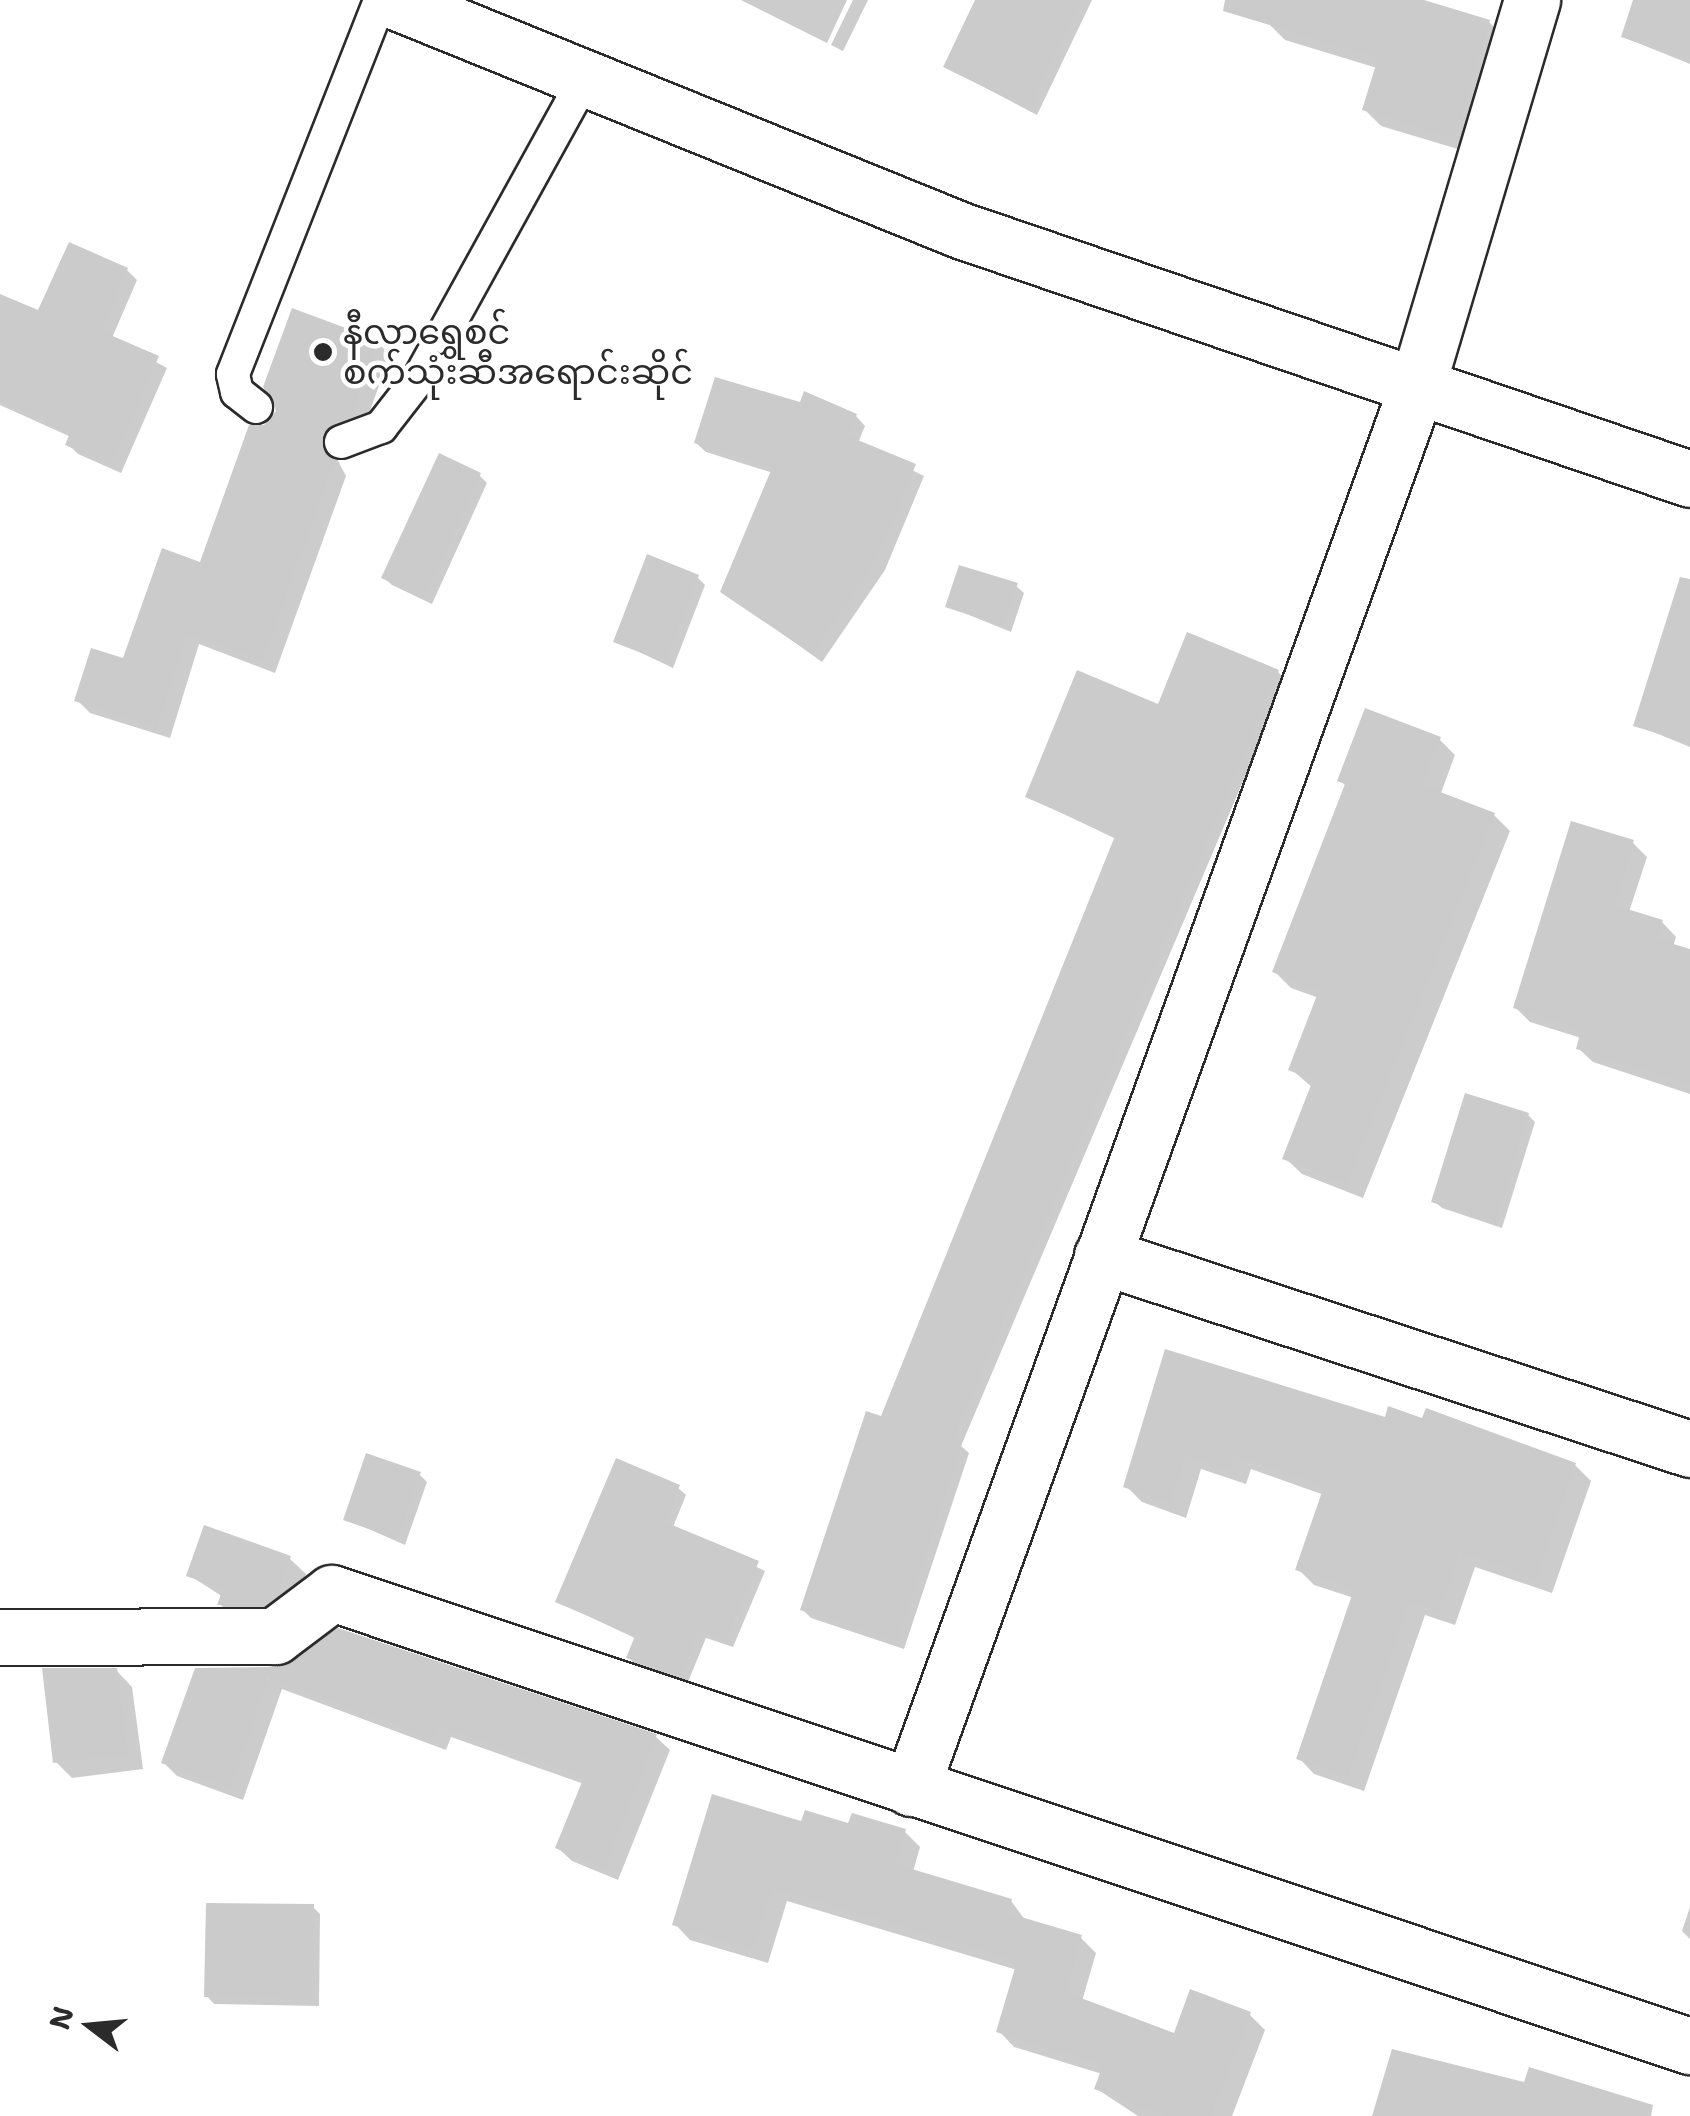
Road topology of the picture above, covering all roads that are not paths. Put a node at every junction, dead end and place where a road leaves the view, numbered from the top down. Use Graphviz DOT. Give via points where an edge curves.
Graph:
graph roads {
  1 [pos="380,0"];
  2 [pos="392,0"];
  3 [pos="1532,0"];
  4 [pos="587,75"];
  5 [pos="1417,386"];
  6 [pos="256,407"];
  7 [pos="341,442"];
  8 [pos="1690,479"];
  9 [pos="1102,1256"];
  10 [pos="1690,1448"];
  11 [pos="0,1637"];
  12 [pos="910,1788"];
  13 [pos="1690,2046"];
  1 -- 6 [label="lane" via="233,374 237,392"];
  2 -- 4 [label="street"];
  3 -- 5 [label="street"];
  4 -- 5 [label="street" via="960,230"];
  4 -- 7 [label="lane" via="420,377 381,427"];
  5 -- 8 [label="street"];
  5 -- 9 [label="street"];
  9 -- 10 [label="street"];
  9 -- 12 [label="street"];
  11 -- 12 [label="street" via="275,1636 332,1593"];
  12 -- 13 [label="street"];
}
